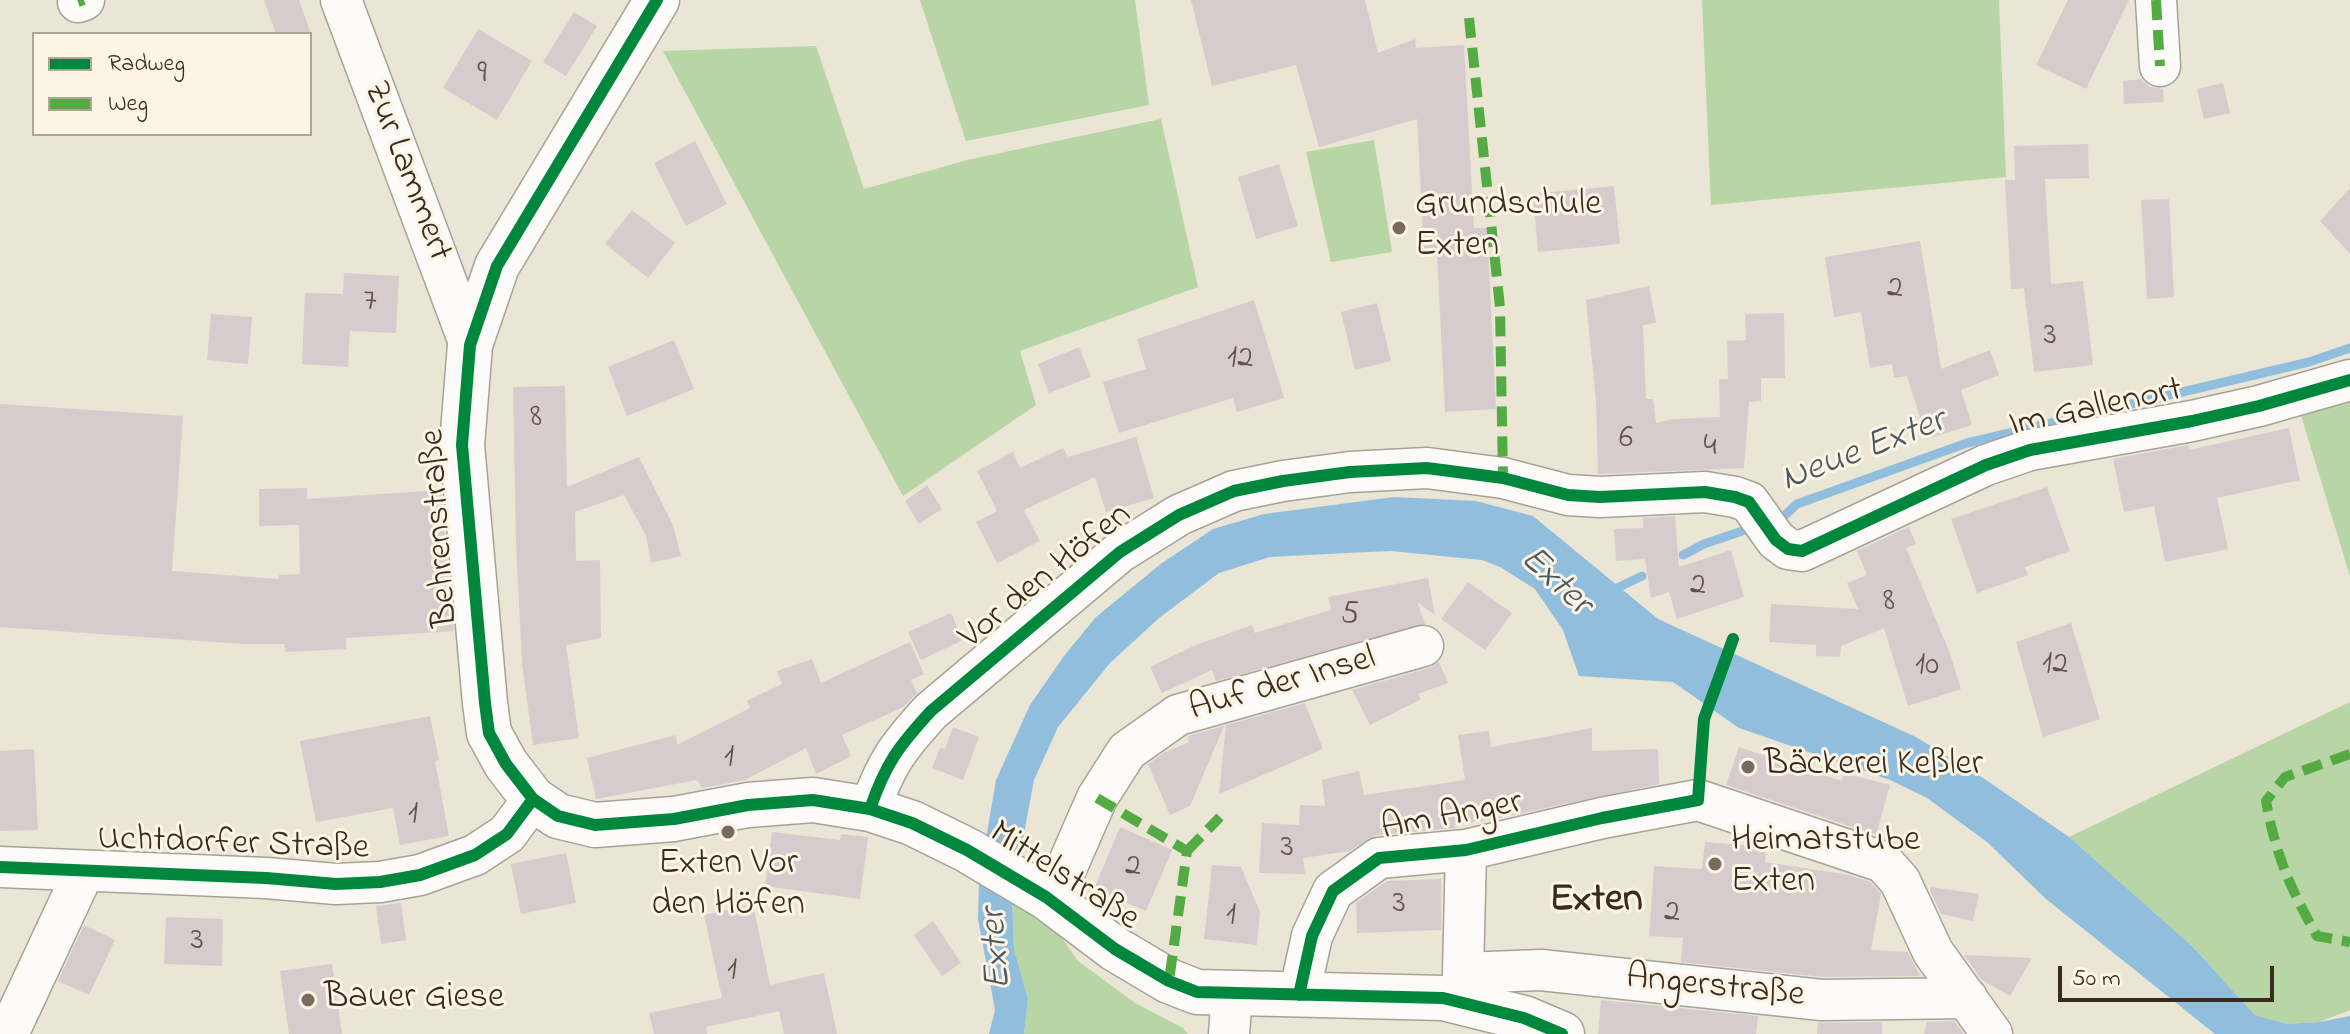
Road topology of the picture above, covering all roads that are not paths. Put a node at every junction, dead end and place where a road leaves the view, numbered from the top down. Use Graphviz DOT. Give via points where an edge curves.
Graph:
graph roads {
  1 [pos="341,0"];
  2 [pos="657,0"];
  3 [pos="2156,0"];
  4 [pos="2160,66"];
  5 [pos="470,345"];
  6 [pos="2350,380"];
  7 [pos="1767,528"];
  8 [pos="1423,646"];
  9 [pos="533,799"];
  10 [pos="870,809"];
  11 [pos="1466,850"];
  12 [pos="0,867"];
  13 [pos="84,871"];
  14 [pos="1049,899"];
  15 [pos="1462,988"];
  16 [pos="1299,995"];
  17 [pos="1967,998"];
  18 [pos="1231,1014"];
  19 [pos="8,1034"];
  20 [pos="1562,1034"];
  21 [pos="1992,1034"];
  1 -- 5 [label="street, Zur Lammert"];
  2 -- 5 [label="main road, Behrenstraße" via="497,266"];
  3 -- 4 [label="street"];
  5 -- 9 [label="main road, Behrenstraße" via="462,445 489,733"];
  6 -- 7 [label="street, Im Gallenort" via="2192,421 2030,450 1986,465 1802,551 1788,549"];
  7 -- 10 [label="street, Vor den Höfen" via="1749,502 1735,497 1705,492 1568,495 1503,478 1427,468 1350,472 1234,491 1179,515 1120,552 931,711 883,770"];
  8 -- 14 [label="street, Auf der Insel" via="1178,715 1127,751 1097,798"];
  9 -- 10 [label="main road, Mittelstraße" via="558,816 595,825 813,800"];
  9 -- 13 [label="street, Uchtdorfer Straße" via="507,834 475,855 420,875 380,882"];
  10 -- 14 [label="main road, Mittelstraße" via="967,850"];
  11 -- 15 [label="street"];
  11 -- 16 [label="street, Am Anger" via="1379,858 1333,891 1312,936"];
  11 -- 17 [label="street, Am Anger" via="1698,800 1883,862 1900,881 1933,952"];
  12 -- 13 [label="street, Uchtdorfer Straße"];
  13 -- 19 [label="street"];
  14 -- 18 [label="main road, Mittelstraße" via="1115,949"];
  15 -- 16 [label="main road, Mittelstraße" via="1443,998"];
  15 -- 17 [label="street, Angerstraße" via="1541,970 1822,1000"];
  15 -- 20 [label="main road, Mittelstraße"];
  16 -- 18 [label="main road, Mittelstraße"];
  17 -- 21 [label="street, Am Anger"];
}
